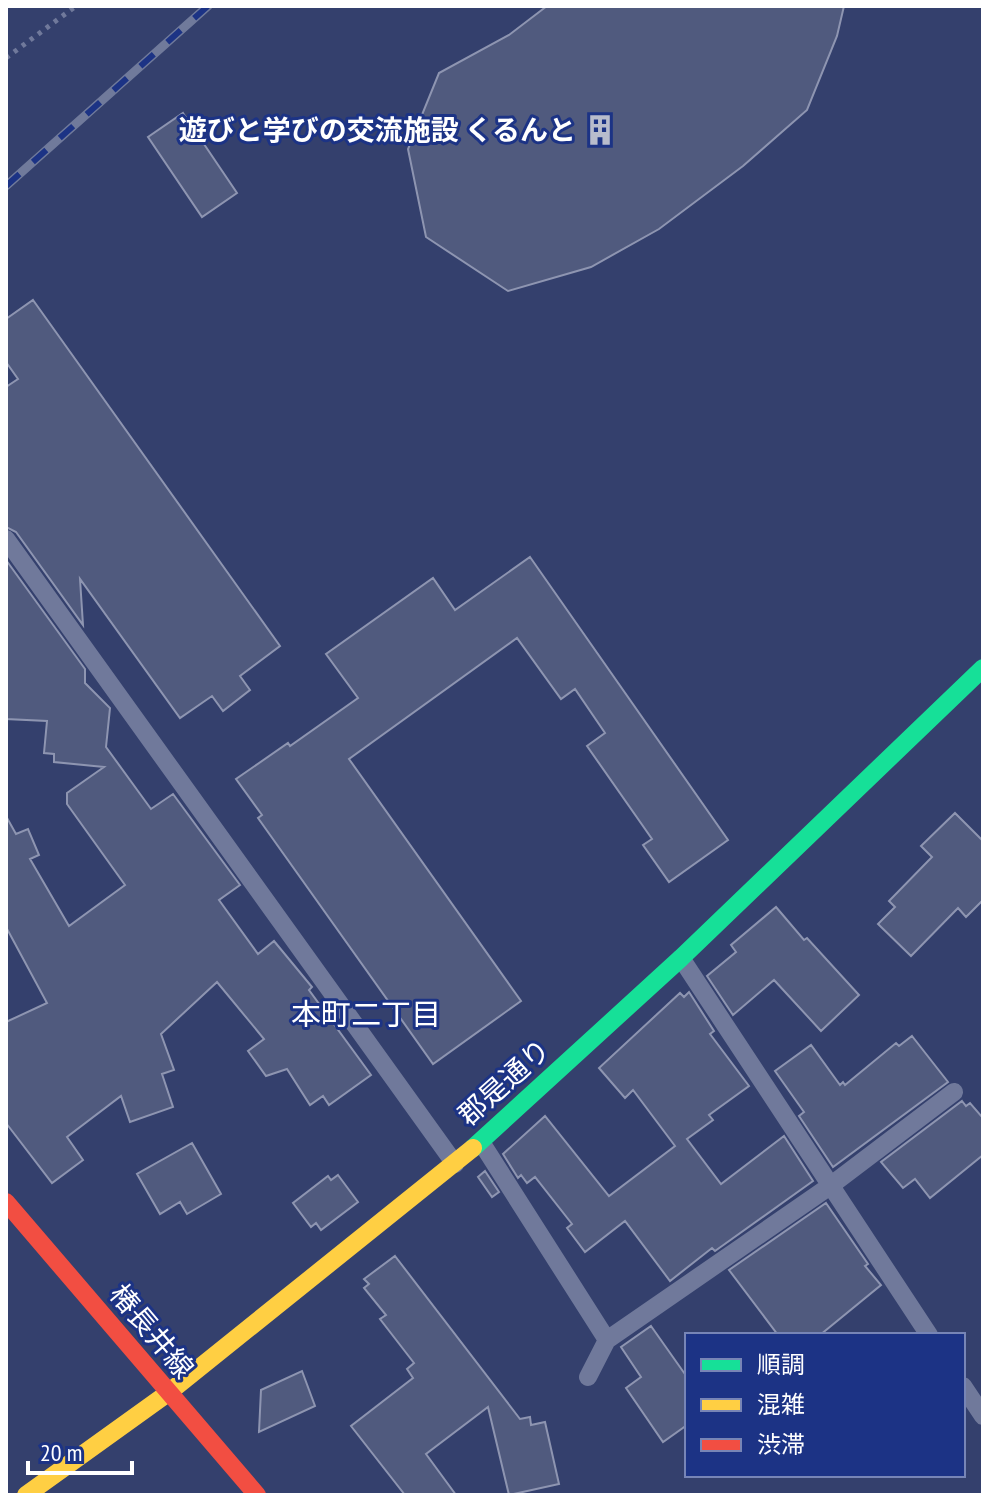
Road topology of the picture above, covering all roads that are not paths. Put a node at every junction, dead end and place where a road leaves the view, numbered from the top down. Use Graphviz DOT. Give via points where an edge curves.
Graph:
graph roads {
  1 [pos="6,539"];
  2 [pos="983,668"];
  3 [pos="681,958"];
  4 [pos="954,1092"];
  5 [pos="480,1141"];
  6 [pos="455,1164"];
  7 [pos="830,1186"];
  8 [pos="6,1202"];
  9 [pos="928,1333"];
  10 [pos="607,1340"];
  11 [pos="588,1377"];
  12 [pos="965,1389"];
  13 [pos="168,1393"];
  14 [pos="983,1416"];
  15 [pos="26,1495"];
  16 [pos="257,1495"];
  1 -- 6 [label="lane"];
  2 -- 3 [label="street, 郡是通り"];
  3 -- 5 [label="street, 郡是通り"];
  3 -- 7 [label="lane"];
  4 -- 7 [label="lane"];
  5 -- 6 [label="street, 郡是通り"];
  5 -- 10 [label="lane"];
  6 -- 13 [label="street, 郡是通り"];
  7 -- 9 [label="lane"];
  7 -- 10 [label="lane"];
  8 -- 13 [label="street, 椿長井線"];
  10 -- 11 [label="lane"];
  12 -- 14 [label="lane"];
  13 -- 15 [label="street, 郡是通り"];
  13 -- 16 [label="street, 椿長井線"];
}
